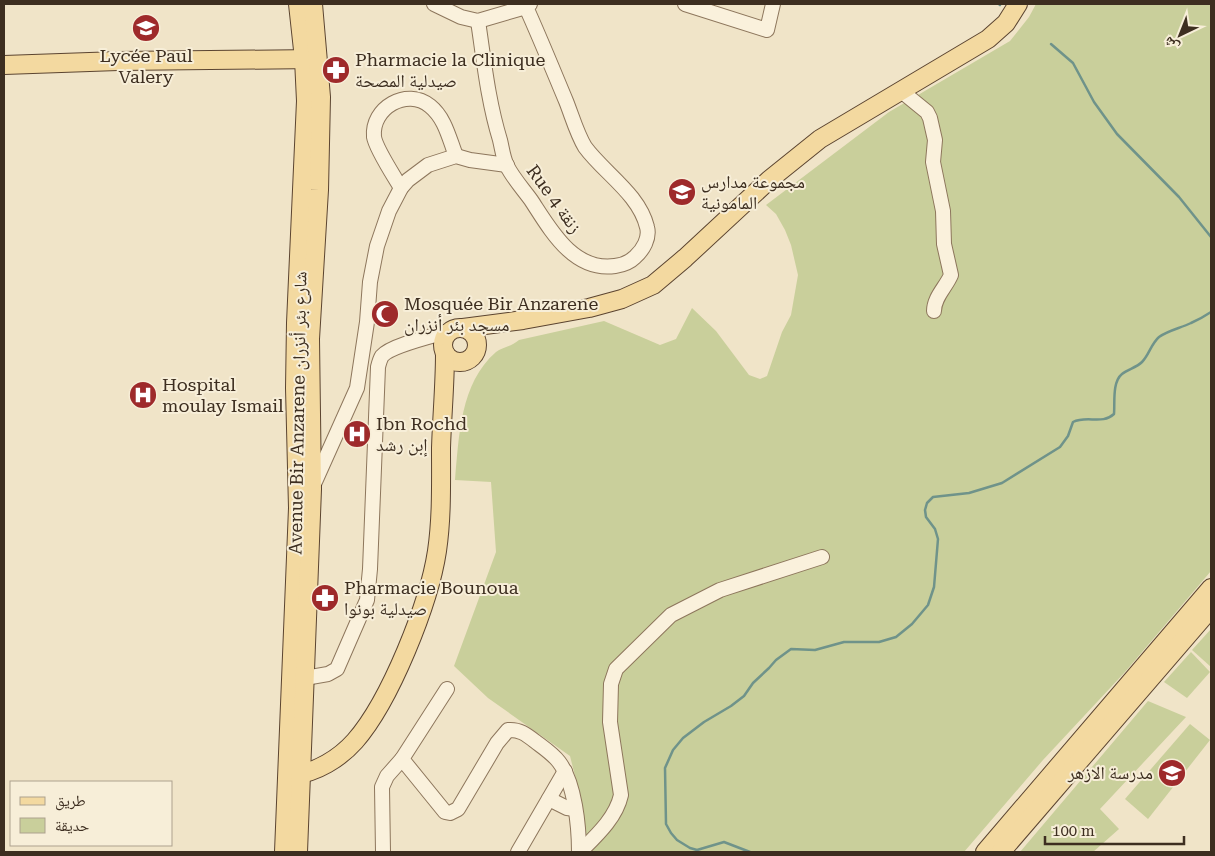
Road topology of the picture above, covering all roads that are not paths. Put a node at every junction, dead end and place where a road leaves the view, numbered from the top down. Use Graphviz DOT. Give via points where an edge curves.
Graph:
graph roads {
  1 [pos="298,4"];
  2 [pos="313,4"];
  3 [pos="434,4"];
  4 [pos="685,4"];
  5 [pos="773,4"];
  6 [pos="1018,4"];
  7 [pos="528,5"];
  8 [pos="478,21"];
  9 [pos="311,59"];
  10 [pos="4,65"];
  11 [pos="900,90"];
  12 [pos="456,156"];
  13 [pos="507,165"];
  14 [pos="401,188"];
  15 [pos="934,311"];
  16 [pos="523,320"];
  17 [pos="458,329"];
  18 [pos="415,342"];
  19 [pos="444,352"];
  20 [pos="471,358"];
  21 [pos="357,388"];
  22 [pos="378,392"];
  23 [pos="445,396"];
  24 [pos="312,489"];
  25 [pos="822,557"];
  26 [pos="1211,588"];
  27 [pos="1211,608"];
  28 [pos="305,678"];
  29 [pos="447,690"];
  30 [pos="402,759"];
  31 [pos="565,771"];
  32 [pos="295,775"];
  33 [pos="549,799"];
  34 [pos="575,809"];
  35 [pos="284,852"];
  36 [pos="298,852"];
  37 [pos="383,852"];
  38 [pos="518,852"];
  39 [pos="579,852"];
  40 [pos="985,852"];
  41 [pos="1001,852"];
  1 -- 9 [label="main road, Avenue Bir Anzarene شارع بئر أنزران"];
  2 -- 9 [label="main road, Avenue Bir Anzarene شارع بئر أنزران"];
  3 -- 8 [label="street"];
  4 -- 5 [label="street" via="767,30"];
  6 -- 11 [label="main road" via="1006,23 988,39"];
  7 -- 8 [label="street"];
  7 -- 13 [label="street, Rue 4 زنقة" via="584,145 640,210 648,236 642,250 634,259 610,267 594,265 574,256 555,236"];
  8 -- 13 [label="street, Rue 4 زنقة" via="491,110"];
  9 -- 10 [label="main road"];
  9 -- 24 [label="main road, Avenue Bir Anzarene شارع بئر أنزران" via="321,97 310,339"];
  9 -- 32 [label="main road, Avenue Bir Anzarene شارع بئر أنزران" via="306,101 296,343"];
  11 -- 15 [label="street" via="927,112 934,140 933,162 951,275 937,298"];
  11 -- 16 [label="main road" via="834,129 796,157 653,286 608,304"];
  12 -- 13 [label="street"];
  12 -- 14 [label="street" via="428,165"];
  12 -- 14 [label="street" via="444,123 429,105 415,99 390,103 378,115 374,137"];
  14 -- 21 [label="street" via="377,246"];
  16 -- 17 [label="main road"];
  16 -- 20 [label="main road" via="495,336"];
  17 -- 18 [label="street"];
  17 -- 19 [label="main road" via="449,332 444,341"];
  17 -- 20 [label="main road" via="472,333 477,342"];
  18 -- 19 [label="street"];
  18 -- 22 [label="street" via="396,347 381,357"];
  19 -- 20 [label="main road" via="448,358 458,362"];
  19 -- 23 [label="main road"];
  20 -- 23 [label="main road" via="460,369"];
  21 -- 22 [label="street"];
  21 -- 24 [label="street"];
  22 -- 28 [label="street" via="367,600 337,669"];
  23 -- 32 [label="main road" via="437,550 429,588 412,634 385,694 354,742 338,756"];
  24 -- 28 [label="main road, Avenue Bir Anzarene شارع بئر أنزران"];
  25 -- 39 [label="street" via="720,590 671,615 616,669 611,684 610,722 621,795 619,805"];
  26 -- 40 [label="main road"];
  27 -- 41 [label="main road"];
  28 -- 32 [label="main road, Avenue Bir Anzarene شارع بئر أنزران"];
  29 -- 30 [label="street"];
  30 -- 31 [label="street" via="445,812 450,813 458,808 508,730 515,729 525,734 554,756"];
  30 -- 37 [label="street" via="382,787"];
  31 -- 33 [label="street"];
  31 -- 34 [label="street"];
  32 -- 35 [label="main road, Avenue Bir Anzarene شارع بئر أنزران"];
  32 -- 36 [label="main road, Avenue Bir Anzarene شارع بئر أنزران"];
  33 -- 34 [label="street"];
  33 -- 38 [label="street"];
  34 -- 39 [label="street"];
}
